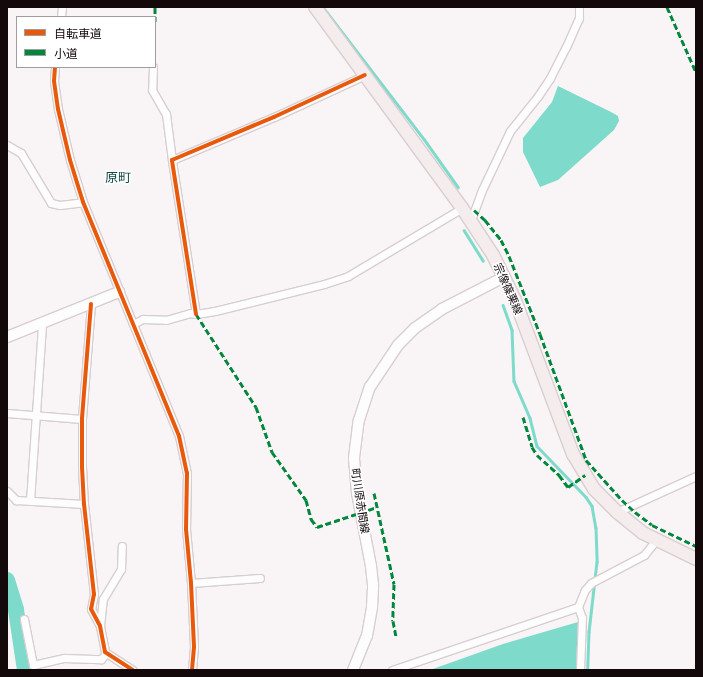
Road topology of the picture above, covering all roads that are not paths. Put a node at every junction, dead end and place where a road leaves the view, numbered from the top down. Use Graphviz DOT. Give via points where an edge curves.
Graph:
graph roads {
  1 [pos="315,7"];
  2 [pos="579,7"];
  3 [pos="55,68"];
  4 [pos="153,68"];
  5 [pos="365,75"];
  6 [pos="7,145"];
  7 [pos="172,160"];
  8 [pos="83,202"];
  9 [pos="462,208"];
  10 [pos="471,220"];
  11 [pos="504,277"];
  12 [pos="119,292"];
  13 [pos="91,304"];
  14 [pos="196,314"];
  15 [pos="42,324"];
  16 [pos="133,324"];
  17 [pos="7,337"];
  18 [pos="7,413"];
  19 [pos="36,415"];
  20 [pos="82,419"];
  21 [pos="696,476"];
  22 [pos="7,491"];
  23 [pos="30,501"];
  24 [pos="84,504"];
  25 [pos="617,512"];
  26 [pos="656,540"];
  27 [pos="122,546"];
  28 [pos="696,560"];
  29 [pos="260,578"];
  30 [pos="191,583"];
  31 [pos="578,607"];
  32 [pos="24,619"];
  33 [pos="100,626"];
  34 [pos="107,653"];
  35 [pos="133,670"];
  36 [pos="192,670"];
  37 [pos="353,670"];
  38 [pos="392,670"];
  39 [pos="580,670"];
  1 -- 5 [label="main road, 宗像篠栗線"];
  2 -- 10 [label="street" via="579,18 566,47 538,96 510,131"];
  3 -- 8 [label="street" via="58,109"];
  4 -- 7 [label="street" via="152,90 166,114"];
  5 -- 7 [label="street"];
  5 -- 9 [label="main road, 宗像篠栗線"];
  6 -- 8 [label="street" via="21,153 51,203 60,205"];
  7 -- 14 [label="street"];
  8 -- 12 [label="street"];
  9 -- 10 [label="main road, 宗像篠栗線"];
  9 -- 14 [label="street" via="348,276"];
  10 -- 11 [label="main road, 宗像篠栗線"];
  11 -- 25 [label="main road, 宗像篠栗線" via="572,454 594,489"];
  11 -- 37 [label="main road, 町川原赤間線" via="442,309 415,328 398,345 370,387 359,420 354,458 357,493 372,566 372,601 367,636"];
  12 -- 13 [label="main road"];
  12 -- 16 [label="street"];
  13 -- 15 [label="main road"];
  13 -- 20 [label="street"];
  14 -- 16 [label="street" via="166,320 143,319"];
  15 -- 17 [label="main road"];
  15 -- 19 [label="street"];
  16 -- 30 [label="street" via="179,436 184,458 187,473 186,529"];
  18 -- 19 [label="street"];
  19 -- 20 [label="street"];
  19 -- 23 [label="street"];
  20 -- 24 [label="street"];
  21 -- 25 [label="street"];
  22 -- 23 [label="street" via="16,500"];
  23 -- 24 [label="street"];
  24 -- 33 [label="street" via="94,594 91,609"];
  25 -- 26 [label="main road, 宗像篠栗線" via="631,525"];
  26 -- 28 [label="main road, 宗像篠栗線"];
  26 -- 31 [label="street" via="644,555 591,583"];
  27 -- 33 [label="street" via="121,569 103,599"];
  29 -- 30 [label="street"];
  30 -- 36 [label="street" via="194,647"];
  31 -- 38 [label="street"];
  31 -- 39 [label="street" via="582,618"];
  32 -- 34 [label="street" via="33,664 64,658 100,659"];
  33 -- 34 [label="street"];
  34 -- 35 [label="street"];
}
